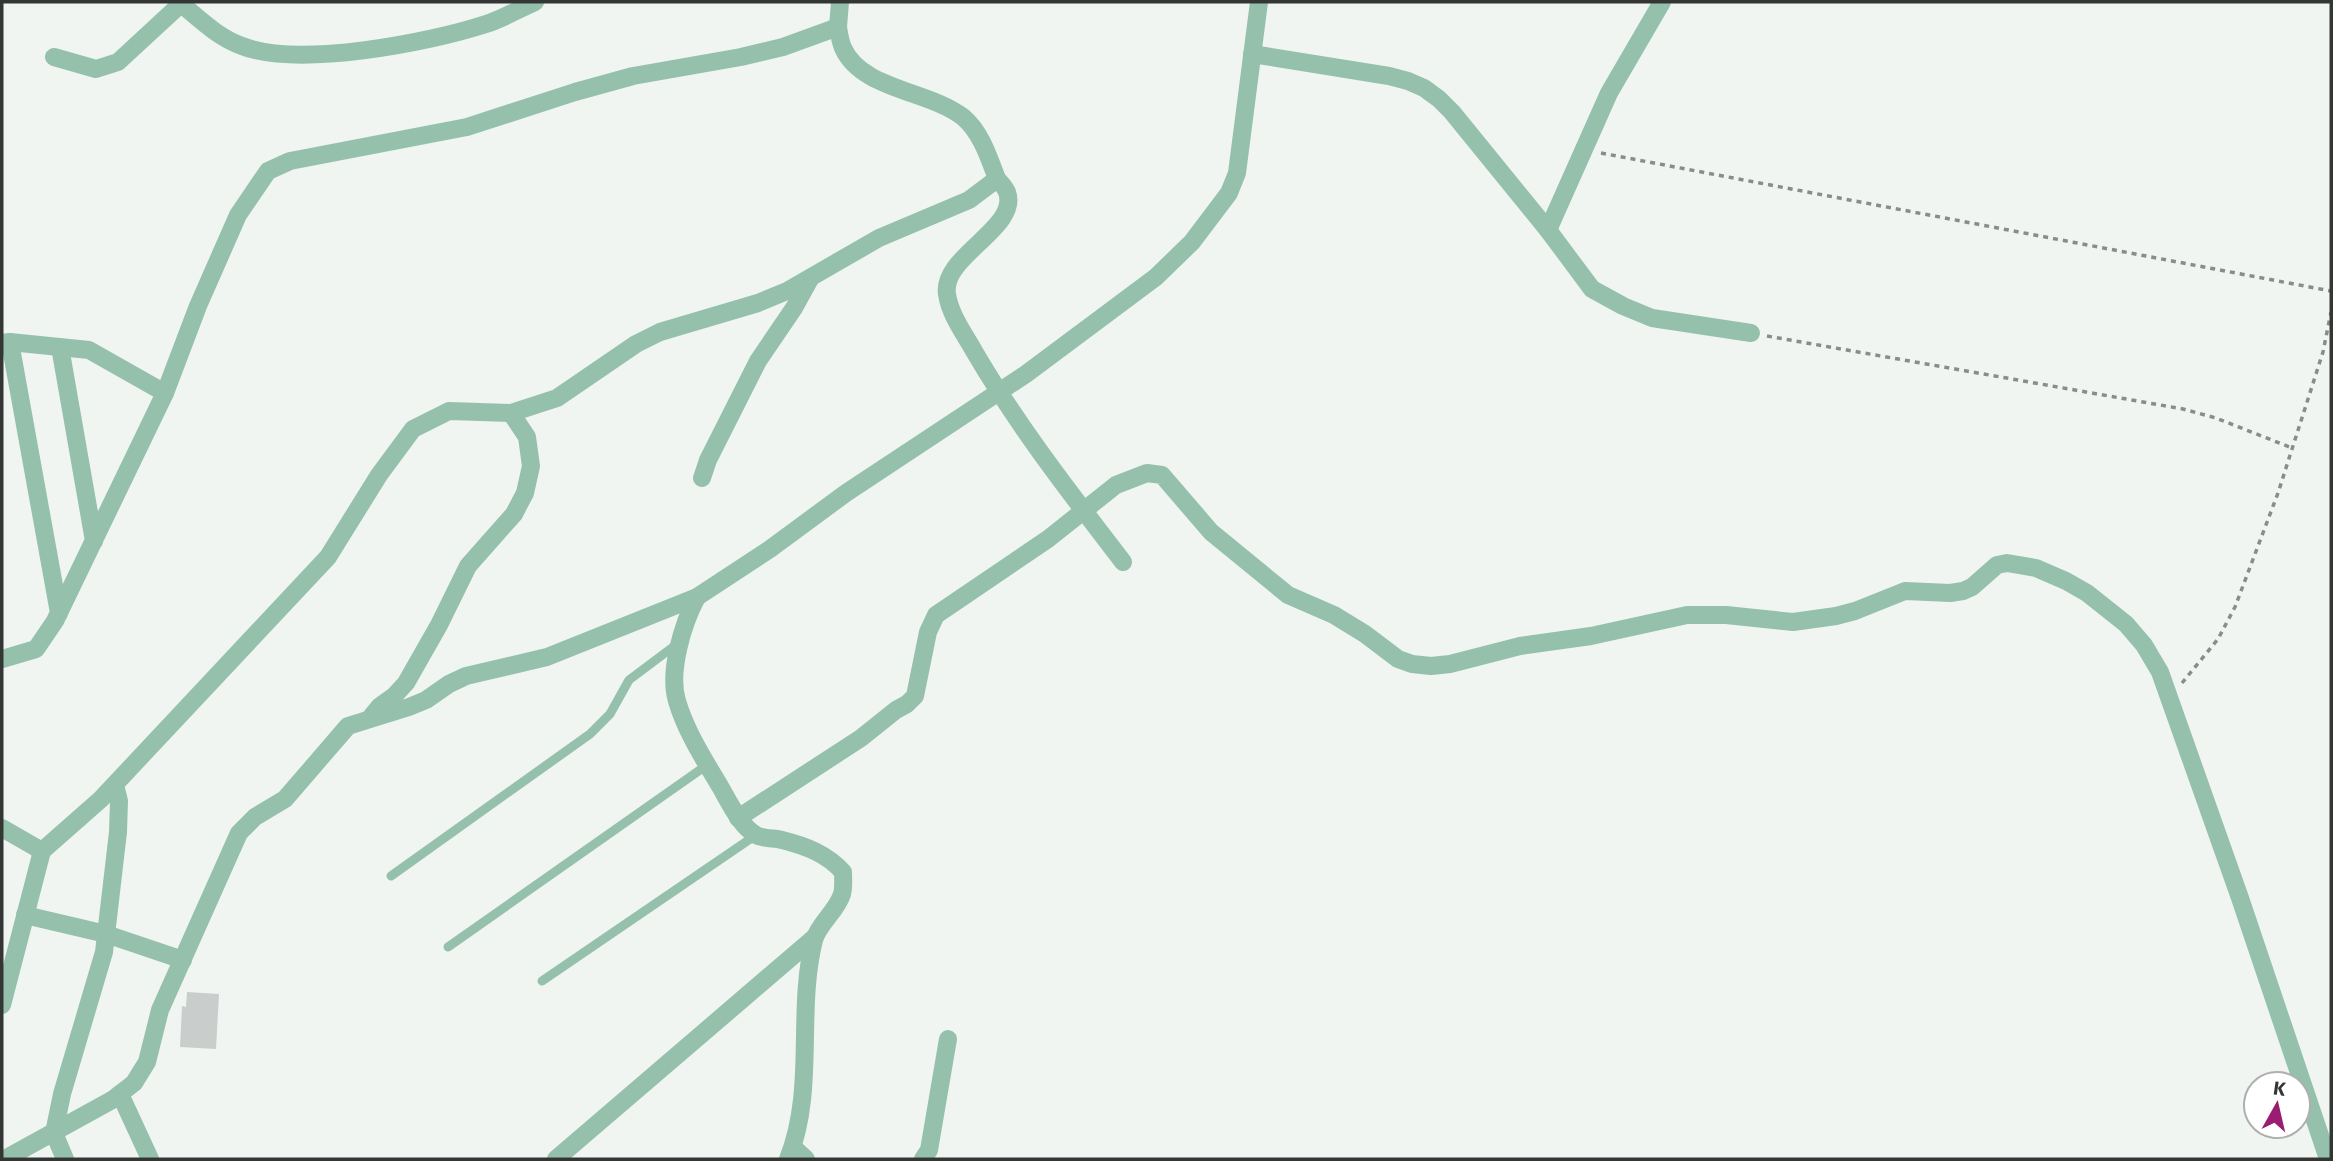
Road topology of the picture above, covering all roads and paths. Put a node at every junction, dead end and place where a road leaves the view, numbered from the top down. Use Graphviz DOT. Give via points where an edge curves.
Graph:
graph roads {
  1 [pos="535,2"];
  2 [pos="840,2"];
  3 [pos="1259,2"];
  4 [pos="1661,2"];
  5 [pos="181,3"];
  6 [pos="838,27"];
  7 [pos="1252,54"];
  8 [pos="54,57"];
  9 [pos="1584,150"];
  10 [pos="997,179"];
  11 [pos="1548,230"];
  12 [pos="810,279"];
  13 [pos="2331,291"];
  14 [pos="2331,312"];
  15 [pos="1751,333"];
  16 [pos="6,343"];
  17 [pos="60,347"];
  18 [pos="165,393"];
  19 [pos="998,393"];
  20 [pos="511,413"];
  21 [pos="2292,448"];
  22 [pos="702,478"];
  23 [pos="1084,510"];
  24 [pos="94,541"];
  25 [pos="1123,562"];
  26 [pos="697,597"];
  27 [pos="60,613"];
  28 [pos="682,641"];
  29 [pos="2,659"];
  30 [pos="2169,699"];
  31 [pos="371,718"];
  32 [pos="707,765"];
  33 [pos="115,785"];
  34 [pos="738,818"];
  35 [pos="2,828"];
  36 [pos="756,835"];
  37 [pos="42,850"];
  38 [pos="391,876"];
  39 [pos="25,915"];
  40 [pos="106,934"];
  41 [pos="815,937"];
  42 [pos="448,947"];
  43 [pos="183,960"];
  44 [pos="7,963"];
  45 [pos="542,981"];
  46 [pos="2,1005"];
  47 [pos="948,1039"];
  48 [pos="120,1094"];
  49 [pos="54,1133"];
  50 [pos="796,1155"];
  51 [pos="5,1159"];
  52 [pos="65,1159"];
  53 [pos="150,1159"];
  54 [pos="556,1159"];
  55 [pos="923,1159"];
  56 [pos="2328,1159"];
  1 -- 5 [label="street" via="488,24 446,35 370,50 279,54 220,37"];
  2 -- 6 [label="street"];
  3 -- 7 [label="street"];
  4 -- 9 [label="street" via="1609,93"];
  5 -- 8 [label="street" via="118,62 96,69"];
  6 -- 10 [label="street" via="843,48 858,69 965,119 983,144"];
  6 -- 18 [label="street" via="783,47 633,76 467,127 290,161 268,171 238,215"];
  7 -- 11 [label="street" via="1389,76 1424,88 1452,112"];
  7 -- 19 [label="street" via="1237,173 1212,217 1156,277"];
  9 -- 11 [label="street"];
  9 -- 13 [label="path"];
  10 -- 12 [label="street" via="969,200 879,238"];
  10 -- 19 [label="street" via="1007,192 1007,206 999,222 963,258 946,290 951,312"];
  11 -- 15 [label="street" via="1592,289 1623,306 1652,318"];
  12 -- 20 [label="street" via="758,303 660,332 557,398"];
  12 -- 22 [label="street" via="758,361"];
  14 -- 21 [label="path"];
  15 -- 21 [label="path" via="2183,409"];
  16 -- 17 [label="street"];
  16 -- 27 [label="street"];
  17 -- 18 [label="street" via="89,350"];
  17 -- 24 [label="street"];
  18 -- 24 [label="street"];
  19 -- 23 [label="street"];
  19 -- 26 [label="street"];
  20 -- 31 [label="street" via="527,437 531,466 525,494 514,514 468,566 407,683"];
  20 -- 33 [label="street" via="449,411 412,429 328,557"];
  21 -- 30 [label="path" via="2235,607 2218,639"];
  23 -- 25 [label="street"];
  23 -- 30 [label="street" via="1136,475 1162,475 1211,532 1288,595 1350,624 1398,659 1431,666 1687,615 1793,622 1836,616 1905,591 1963,591 1997,565 2036,568 2087,593 2118,617 2144,645"];
  23 -- 34 [label="street" via="936,615 915,696 907,704"];
  24 -- 27 [label="street"];
  26 -- 28 [label="street"];
  26 -- 31 [label="street" via="547,657 466,676 417,704"];
  27 -- 29 [label="street" via="36,649"];
  28 -- 32 [label="street" via="676,661 676,700"];
  28 -- 38 [label="lane" via="629,680 610,714 590,734"];
  30 -- 56 [label="street"];
  31 -- 43 [label="street" via="348,726 285,799 255,817 239,834"];
  32 -- 34 [label="street"];
  32 -- 42 [label="lane"];
  33 -- 37 [label="street"];
  33 -- 40 [label="street" via="118,832"];
  34 -- 36 [label="street"];
  35 -- 37 [label="street"];
  36 -- 41 [label="street" via="814,850 843,872 842,894"];
  36 -- 45 [label="lane"];
  37 -- 39 [label="street"];
  39 -- 40 [label="street"];
  39 -- 44 [label="street"];
  40 -- 43 [label="street"];
  40 -- 49 [label="street"];
  41 -- 50 [label="street"];
  41 -- 54 [label="street"];
  43 -- 48 [label="street" via="160,1010 146,1062 134,1083"];
  44 -- 46 [label="street"];
  47 -- 55 [label="street" via="929,1150"];
  48 -- 49 [label="street"];
  48 -- 53 [label="street"];
  49 -- 51 [label="street"];
  49 -- 52 [label="street"];
}
